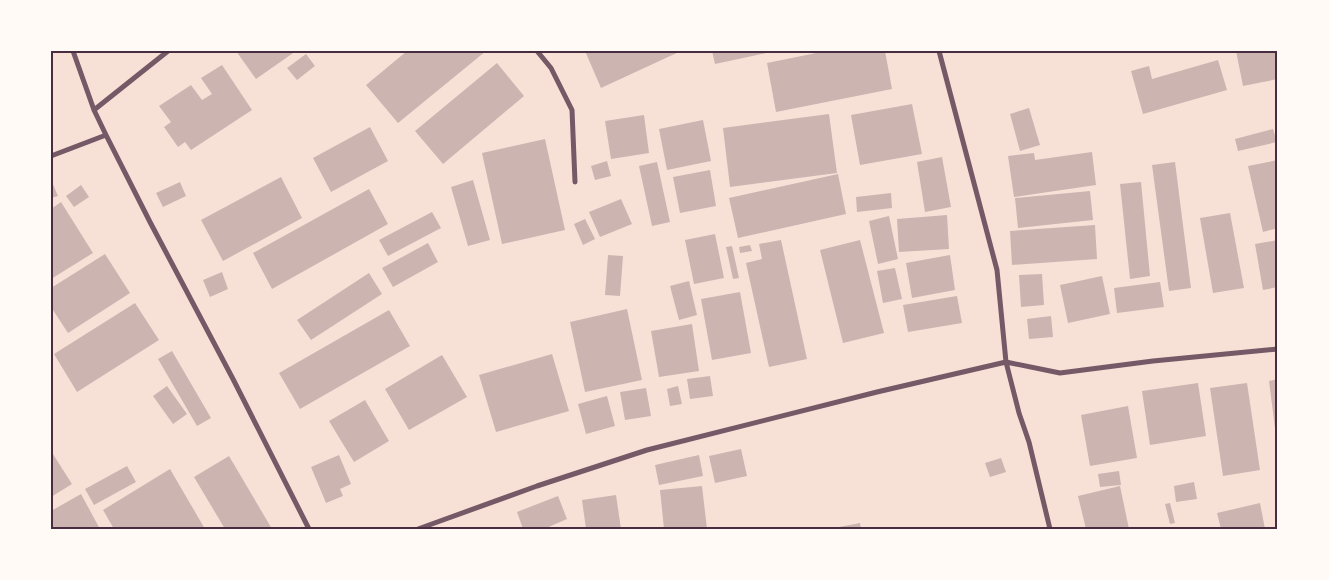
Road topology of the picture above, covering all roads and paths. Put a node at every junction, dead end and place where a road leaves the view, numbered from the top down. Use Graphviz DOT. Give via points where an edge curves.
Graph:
graph roads {
  1 [pos="73,51"];
  2 [pos="168,51"];
  3 [pos="537,51"];
  4 [pos="940,51"];
  5 [pos="94,110"];
  6 [pos="106,136"];
  7 [pos="51,156"];
  8 [pos="575,182"];
  9 [pos="1278,349"];
  10 [pos="1006,362"];
  11 [pos="309,529"];
  12 [pos="418,529"];
  13 [pos="1050,529"];
  1 -- 5 [label="street"];
  2 -- 5 [label="street"];
  3 -- 8 [label="street" via="552,68 572,110"];
  4 -- 10 [label="street" via="997,270"];
  5 -- 6 [label="street"];
  6 -- 7 [label="street"];
  6 -- 11 [label="street"];
  9 -- 10 [label="street" via="1060,373"];
  10 -- 12 [label="street" via="647,450"];
  10 -- 13 [label="street"];
}
